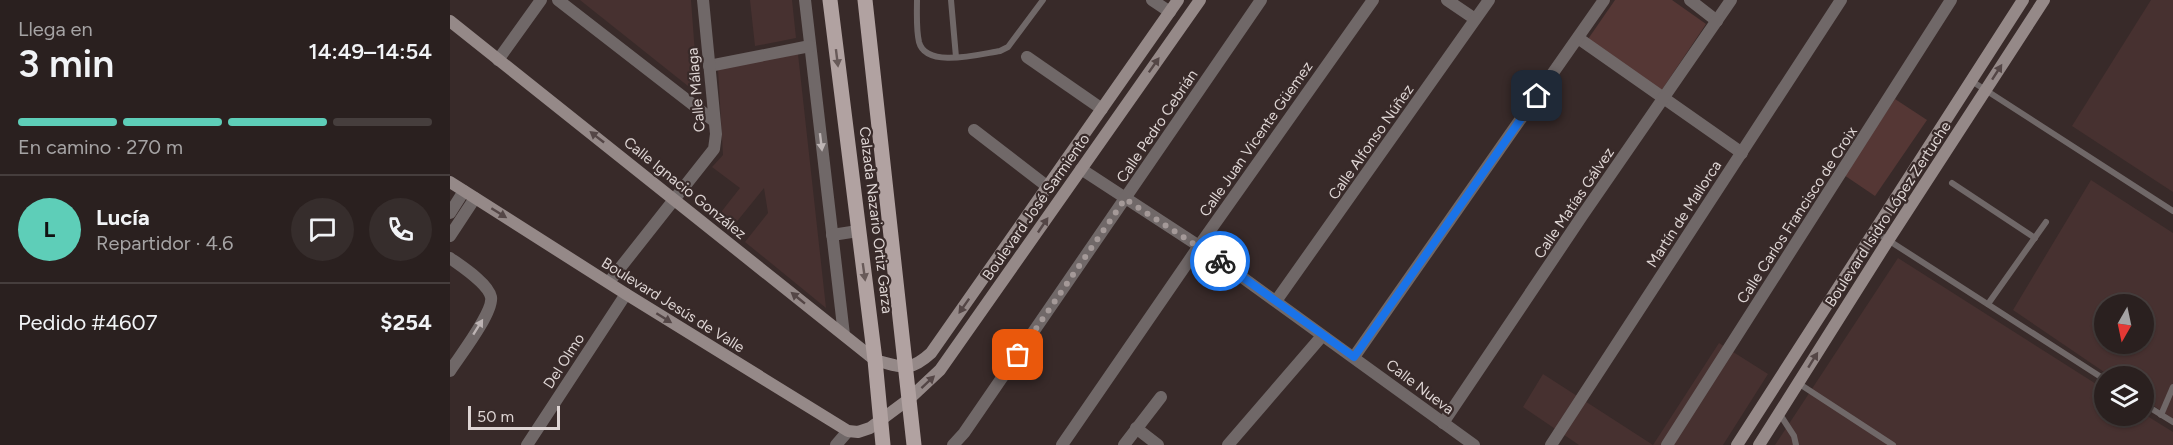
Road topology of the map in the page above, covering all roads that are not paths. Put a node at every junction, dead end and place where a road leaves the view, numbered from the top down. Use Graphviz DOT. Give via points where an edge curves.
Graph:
graph roads {
  1 [pos="542,0"];
  2 [pos="558,0"];
  3 [pos="703,0"];
  4 [pos="805,0"];
  5 [pos="830,0"];
  6 [pos="865,0"];
  7 [pos="917,0"];
  8 [pos="951,0"];
  9 [pos="1043,0"];
  10 [pos="1152,0"];
  11 [pos="1178,0"];
  12 [pos="1200,0"];
  13 [pos="1260,0"];
  14 [pos="1373,0"];
  15 [pos="1447,0"];
  16 [pos="1490,0"];
  17 [pos="1604,0"];
  18 [pos="1690,0"];
  19 [pos="1731,0"];
  20 [pos="1841,0"];
  21 [pos="1951,0"];
  22 [pos="2023,0"];
  23 [pos="2044,0"];
  24 [pos="1170,12"];
  25 [pos="1475,19"];
  26 [pos="450,21"];
  27 [pos="1717,21"];
  28 [pos="1578,38"];
  29 [pos="810,46"];
  30 [pos="956,57"];
  31 [pos="1027,57"];
  32 [pos="498,60"];
  33 [pos="709,66"];
  34 [pos="1970,80"];
  35 [pos="1985,91"];
  36 [pos="1663,100"];
  37 [pos="1102,109"];
  38 [pos="714,121"];
  39 [pos="974,130"];
  40 [pos="1742,153"];
  41 [pos="1081,169"];
  42 [pos="450,182"];
  43 [pos="1952,183"];
  44 [pos="1048,187"];
  45 [pos="470,194"];
  46 [pos="674,198"];
  47 [pos="1125,199"];
  48 [pos="2173,210"];
  49 [pos="450,213"];
  50 [pos="2046,222"];
  51 [pos="858,231"];
  52 [pos="1874,231"];
  53 [pos="832,235"];
  54 [pos="450,236"];
  55 [pos="2035,238"];
  56 [pos="1889,239"];
  57 [pos="1008,243"];
  58 [pos="1199,246"];
  59 [pos="1024,253"];
  60 [pos="450,258"];
  61 [pos="609,282"];
  62 [pos="626,294"];
  63 [pos="1276,301"];
  64 [pos="1988,304"];
  65 [pos="844,335"];
  66 [pos="1322,336"];
  67 [pos="455,352"];
  68 [pos="1354,357"];
  69 [pos="875,360"];
  70 [pos="906,368"];
  71 [pos="450,371"];
  72 [pos="2094,373"];
  73 [pos="1798,383"];
  74 [pos="2173,387"];
  75 [pos="1161,397"];
  76 [pos="909,399"];
  77 [pos="1764,403"];
  78 [pos="2154,410"];
  79 [pos="1779,413"];
  80 [pos="2161,415"];
  81 [pos="882,418"];
  82 [pos="2173,422"];
  83 [pos="1443,423"];
  84 [pos="1136,428"];
  85 [pos="848,431"];
  86 [pos="1471,444"];
  87 [pos="527,445"];
  88 [pos="836,445"];
  89 [pos="884,445"];
  90 [pos="914,445"];
  91 [pos="953,445"];
  92 [pos="1062,445"];
  93 [pos="1124,445"];
  94 [pos="1158,445"];
  95 [pos="1228,445"];
  96 [pos="1551,445"];
  97 [pos="1667,445"];
  98 [pos="1737,445"];
  99 [pos="1759,445"];
  100 [pos="1796,445"];
  101 [pos="1893,445"];
  1 -- 32 [label="street"];
  2 -- 38 [label="street"];
  3 -- 33 [label="street, Calle Málaga"];
  4 -- 29 [label="street"];
  5 -- 51 [label="main road, Calzada Nazario Ortiz Garza, one-way"];
  6 -- 70 [label="main road, Calzada Nazario Ortiz Garza"];
  7 -- 30 [label="lane" via="921,48 931,56"];
  8 -- 30 [label="lane"];
  9 -- 30 [label="lane" via="1008,47"];
  10 -- 24 [label="street"];
  11 -- 24 [label="street, Boulevard José Sarmiento"];
  41 -- 12 [label="street, Boulevard José Sarmiento, one-way"];
  13 -- 47 [label="street, Calle Pedro Cebrián"];
  14 -- 58 [label="street, Calle Juan Vicente Güemez"];
  15 -- 25 [label="street"];
  16 -- 25 [label="street, Calle Alfonso Núñez"];
  17 -- 28 [label="street"];
  18 -- 27 [label="street"];
  19 -- 27 [label="street, Calle Matías Gálvez"];
  20 -- 40 [label="street, Martín de Mallorca"];
  21 -- 97 [label="street, Calle Carlos Francisco de Croix"];
  22 -- 34 [label="street, Boulevard Isidro López Zertuche"];
  35 -- 23 [label="street, Boulevard Isidro López Zertuche, one-way"];
  24 -- 37 [label="street, Boulevard José Sarmiento"];
  25 -- 63 [label="street, Calle Alfonso Núñez"];
  26 -- 32 [label="street, Calle Ignacio González"];
  27 -- 36 [label="street, Calle Matías Gálvez"];
  28 -- 36 [label="street"];
  28 -- 68 [label="street"];
  29 -- 33 [label="street"];
  29 -- 53 [label="street, one-way"];
  31 -- 37 [label="street"];
  46 -- 32 [label="street, Calle Ignacio González, one-way"];
  33 -- 38 [label="street, Calle Málaga"];
  34 -- 35 [label="lane"];
  34 -- 52 [label="street, Boulevard Isidro López Zertuche"];
  35 -- 48 [label="lane"];
  35 -- 56 [label="street, Boulevard Isidro López Zertuche"];
  36 -- 40 [label="street"];
  36 -- 83 [label="street, Calle Matías Gálvez"];
  37 -- 44 [label="street, Boulevard José Sarmiento"];
  38 -- 46 [label="street, Calle Málaga" via="714,149"];
  39 -- 44 [label="street"];
  40 -- 96 [label="street, Martín de Mallorca"];
  41 -- 47 [label="street, Calle Nueva"];
  59 -- 41 [label="street, Boulevard José Sarmiento, one-way"];
  42 -- 45 [label="street, Boulevard Jesús de Valle"];
  43 -- 55 [label="lane"];
  44 -- 57 [label="street, Boulevard José Sarmiento"];
  45 -- 49 [label="street"];
  45 -- 54 [label="street"];
  45 -- 61 [label="street, Boulevard Jesús de Valle, one-way"];
  46 -- 61 [label="street, Calle Málaga"];
  65 -- 46 [label="street, Calle Ignacio González, one-way"];
  47 -- 58 [label="street, Calle Nueva"];
  47 -- 91 [label="street, Calle Pedro Cebrián"];
  50 -- 55 [label="lane"];
  51 -- 53 [label="street"];
  51 -- 69 [label="main road, Calzada Nazario Ortiz Garza, one-way"];
  52 -- 56 [label="lane"];
  52 -- 77 [label="street, Boulevard Isidro López Zertuche"];
  53 -- 65 [label="street"];
  55 -- 64 [label="lane"];
  56 -- 64 [label="lane"];
  73 -- 56 [label="street, Boulevard Isidro López Zertuche, one-way"];
  57 -- 59 [label="street"];
  57 -- 70 [label="street, Boulevard José Sarmiento, one-way" via="931,353"];
  58 -- 63 [label="street, Calle Nueva"];
  58 -- 92 [label="street, Calle Juan Vicente Güemez"];
  76 -- 59 [label="street, Boulevard José Sarmiento, one-way" via="940,370"];
  67 -- 60 [label="street, one-way" via="487,312 491,297 478,280"];
  61 -- 62 [label="street, Boulevard Jesús de Valle"];
  62 -- 85 [label="street, Boulevard Jesús de Valle, one-way"];
  62 -- 87 [label="street, Del Olmo"];
  63 -- 66 [label="street, Calle Nueva"];
  64 -- 72 [label="lane"];
  65 -- 69 [label="street, Calle Ignacio González"];
  66 -- 68 [label="street, Calle Nueva"];
  66 -- 95 [label="street"];
  67 -- 71 [label="street"];
  68 -- 83 [label="street, Calle Nueva"];
  69 -- 70 [label="street, Calle Ignacio González"];
  69 -- 81 [label="main road, Calzada Nazario Ortiz Garza"];
  70 -- 76 [label="main road, Calzada Nazario Ortiz Garza"];
  73 -- 79 [label="street, Boulevard Isidro López Zertuche"];
  73 -- 101 [label="lane"];
  74 -- 80 [label="lane"];
  75 -- 84 [label="street"];
  76 -- 81 [label="street, Boulevard José Sarmiento"];
  76 -- 90 [label="main road, Calzada Nazario Ortiz Garza"];
  77 -- 79 [label="street"];
  77 -- 98 [label="street, Boulevard Isidro López Zertuche"];
  78 -- 80 [label="lane"];
  79 -- 99 [label="street, Boulevard Isidro López Zertuche"];
  79 -- 100 [label="lane"];
  80 -- 82 [label="lane"];
  81 -- 85 [label="street" via="864,431"];
  81 -- 89 [label="main road, Calzada Nazario Ortiz Garza"];
  83 -- 86 [label="street, Calle Nueva"];
  84 -- 93 [label="street"];
  84 -- 94 [label="street"];
  85 -- 88 [label="street"];
}
